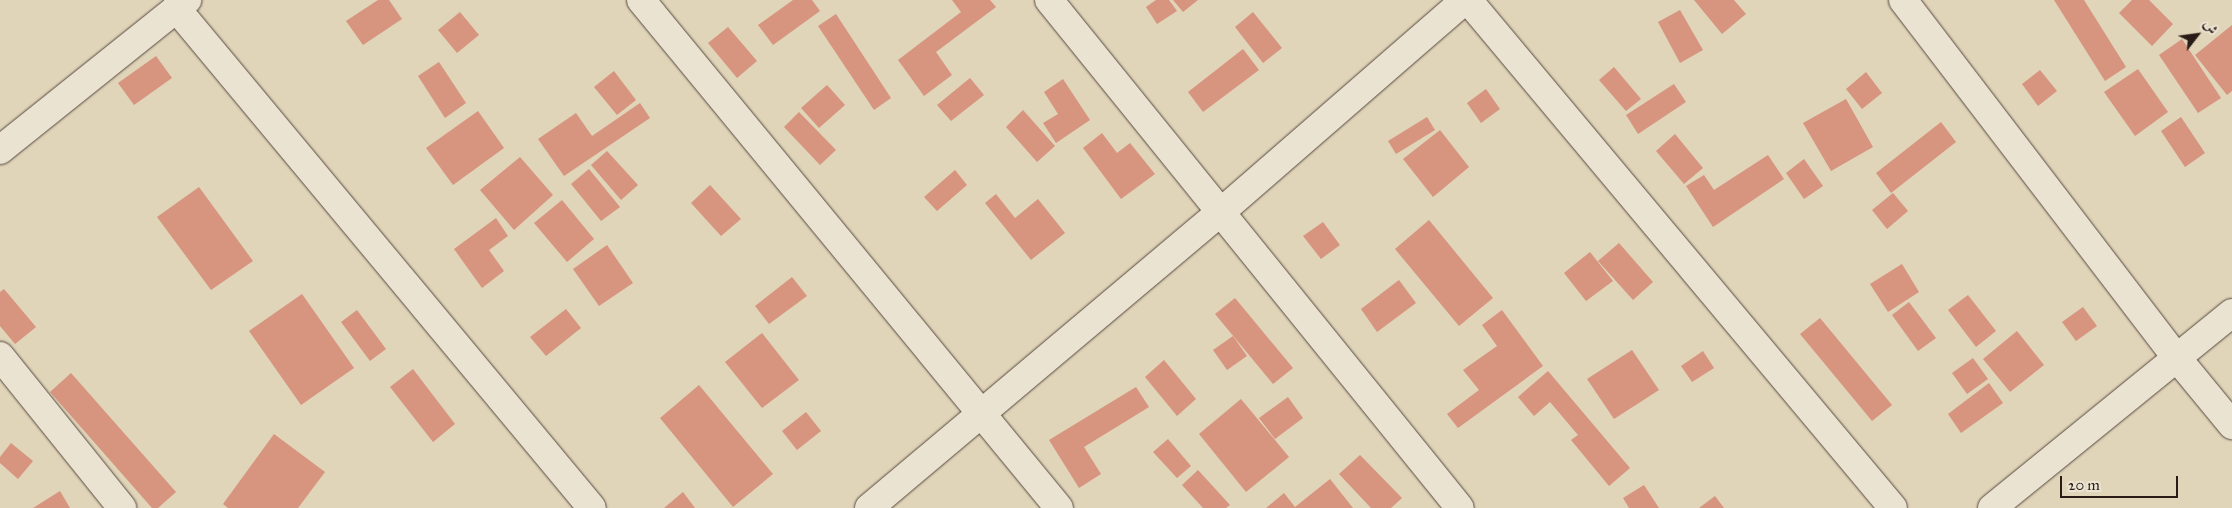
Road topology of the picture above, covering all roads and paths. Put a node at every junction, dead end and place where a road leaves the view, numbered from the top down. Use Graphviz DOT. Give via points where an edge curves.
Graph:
graph roads {
  1 [pos="641,0"];
  2 [pos="1049,0"];
  3 [pos="1467,0"];
  4 [pos="1902,0"];
  5 [pos="182,4"];
  6 [pos="0,150"];
  7 [pos="1220,212"];
  8 [pos="2232,314"];
  9 [pos="0,356"];
  10 [pos="2177,358"];
  11 [pos="982,414"];
  12 [pos="2232,425"];
  13 [pos="122,508"];
  14 [pos="592,508"];
  15 [pos="869,508"];
  16 [pos="1059,508"];
  17 [pos="1460,508"];
  18 [pos="1893,508"];
  19 [pos="1992,508"];
  1 -- 11 [label="street"];
  2 -- 7 [label="street"];
  3 -- 7 [label="street"];
  3 -- 18 [label="street"];
  4 -- 10 [label="street"];
  5 -- 6 [label="street"];
  5 -- 14 [label="street"];
  7 -- 11 [label="street"];
  7 -- 17 [label="street"];
  8 -- 10 [label="street"];
  9 -- 13 [label="street"];
  10 -- 12 [label="street"];
  10 -- 19 [label="street"];
  11 -- 15 [label="street"];
  11 -- 16 [label="street"];
}
